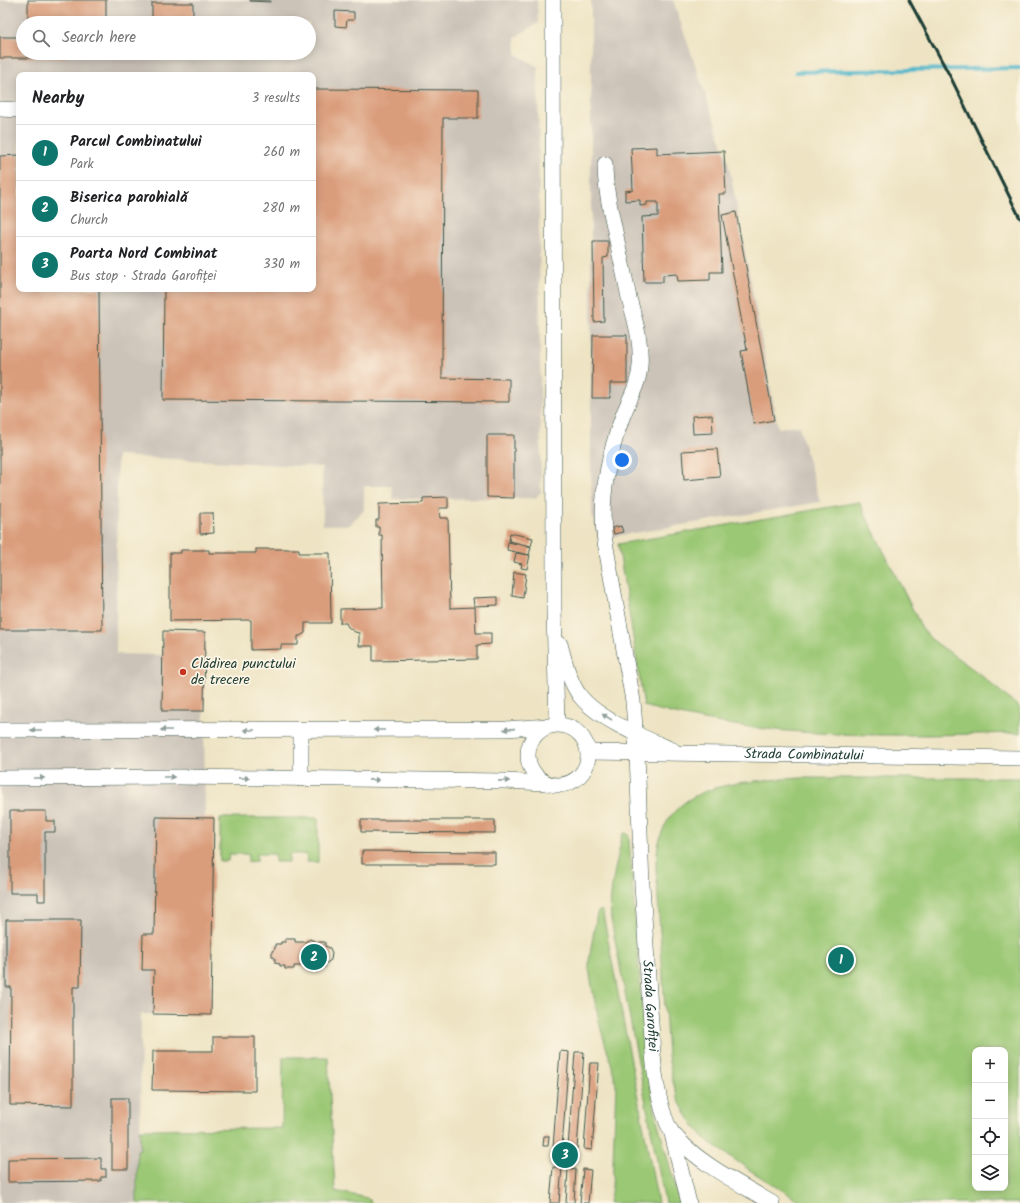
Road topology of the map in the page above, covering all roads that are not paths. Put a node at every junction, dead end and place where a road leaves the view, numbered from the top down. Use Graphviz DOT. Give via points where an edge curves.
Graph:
graph roads {
  1 [pos="553,0"];
  2 [pos="0,110"];
  3 [pos="16,110"];
  4 [pos="605,164"];
  5 [pos="554,611"];
  6 [pos="552,725"];
  7 [pos="0,730"];
  8 [pos="301,730"];
  9 [pos="636,733"];
  10 [pos="588,752"];
  11 [pos="637,753"];
  12 [pos="679,753"];
  13 [pos="1020,758"];
  14 [pos="0,778"];
  15 [pos="302,779"];
  16 [pos="546,782"];
  17 [pos="671,1132"];
  18 [pos="689,1203"];
  19 [pos="772,1203"];
  1 -- 5 [label="street"];
  2 -- 3 [label="street"];
  4 -- 9 [label="street, Strada Garofiței" via="606,190 637,328 640,354 637,382 610,458 603,506 605,538 633,701"];
  5 -- 6 [label="street"];
  9 -- 5 [label="street, one-way" via="608,718 580,696 565,662"];
  6 -- 8 [label="street, one-way" via="506,729"];
  6 -- 10 [label="street" via="570,727 582,735"];
  6 -- 16 [label="street" via="540,730 533,737 527,754 532,771"];
  8 -- 7 [label="street, one-way"];
  8 -- 15 [label="street"];
  9 -- 11 [label="street, Strada Garofiței"];
  9 -- 12 [label="street"];
  10 -- 11 [label="street, Strada Combinatului"];
  10 -- 16 [label="street" via="585,770 579,777 563,785"];
  11 -- 12 [label="street, Strada Combinatului"];
  11 -- 17 [label="street, Strada Garofiței" via="642,885 653,1054 658,1092"];
  12 -- 13 [label="street, Strada Combinatului"];
  14 -- 15 [label="street, one-way"];
  15 -- 16 [label="street, one-way"];
  17 -- 18 [label="street"];
  17 -- 19 [label="street, Strada Garofiței" via="686,1148 708,1164"];
}
